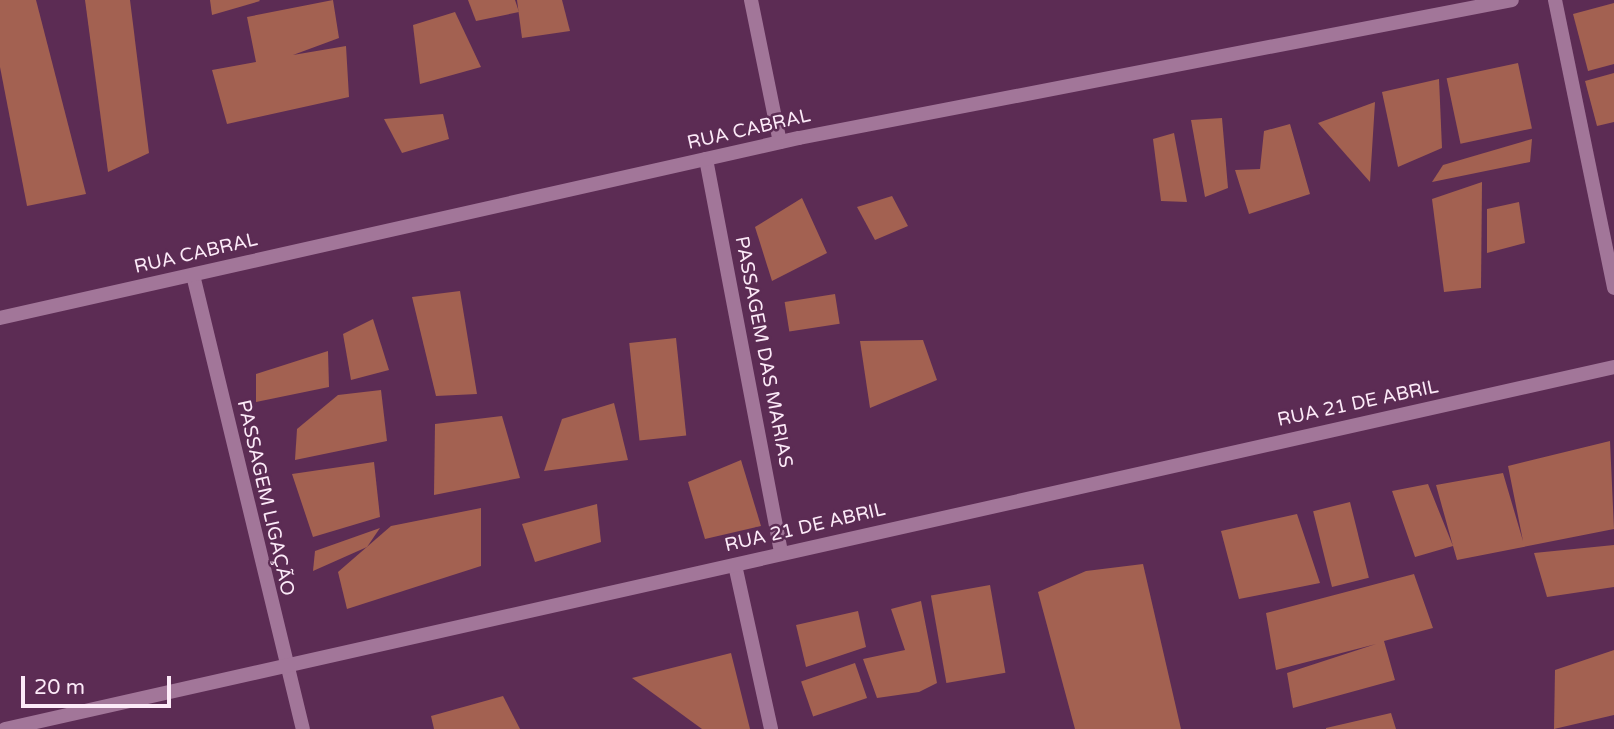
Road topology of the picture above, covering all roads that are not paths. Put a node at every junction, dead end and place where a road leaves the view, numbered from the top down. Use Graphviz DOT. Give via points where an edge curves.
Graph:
graph roads {
  1 [pos="751,0"];
  2 [pos="1511,0"];
  3 [pos="1555,0"];
  4 [pos="780,142"];
  5 [pos="706,159"];
  6 [pos="193,275"];
  7 [pos="1614,288"];
  8 [pos="0,318"];
  9 [pos="1614,367"];
  10 [pos="781,552"];
  11 [pos="736,565"];
  12 [pos="285,666"];
  13 [pos="5,729"];
  14 [pos="303,729"];
  15 [pos="771,729"];
  1 -- 4 [label="street"];
  2 -- 4 [label="street, RUA CABRAL"];
  3 -- 7 [label="street"];
  4 -- 5 [label="street, RUA CABRAL"];
  5 -- 6 [label="street, RUA CABRAL"];
  5 -- 10 [label="street, PASSAGEM DAS MARIAS"];
  6 -- 8 [label="street, RUA CABRAL"];
  6 -- 12 [label="street, PASSAGEM LIGAÇÃO"];
  9 -- 10 [label="street, RUA 21 DE ABRIL"];
  10 -- 11 [label="street, RUA 21 DE ABRIL"];
  11 -- 12 [label="street, RUA 21 DE ABRIL"];
  11 -- 15 [label="street"];
  12 -- 13 [label="street, RUA 21 DE ABRIL"];
  12 -- 14 [label="street, PASSAGEM LIGAÇÃO"];
}
